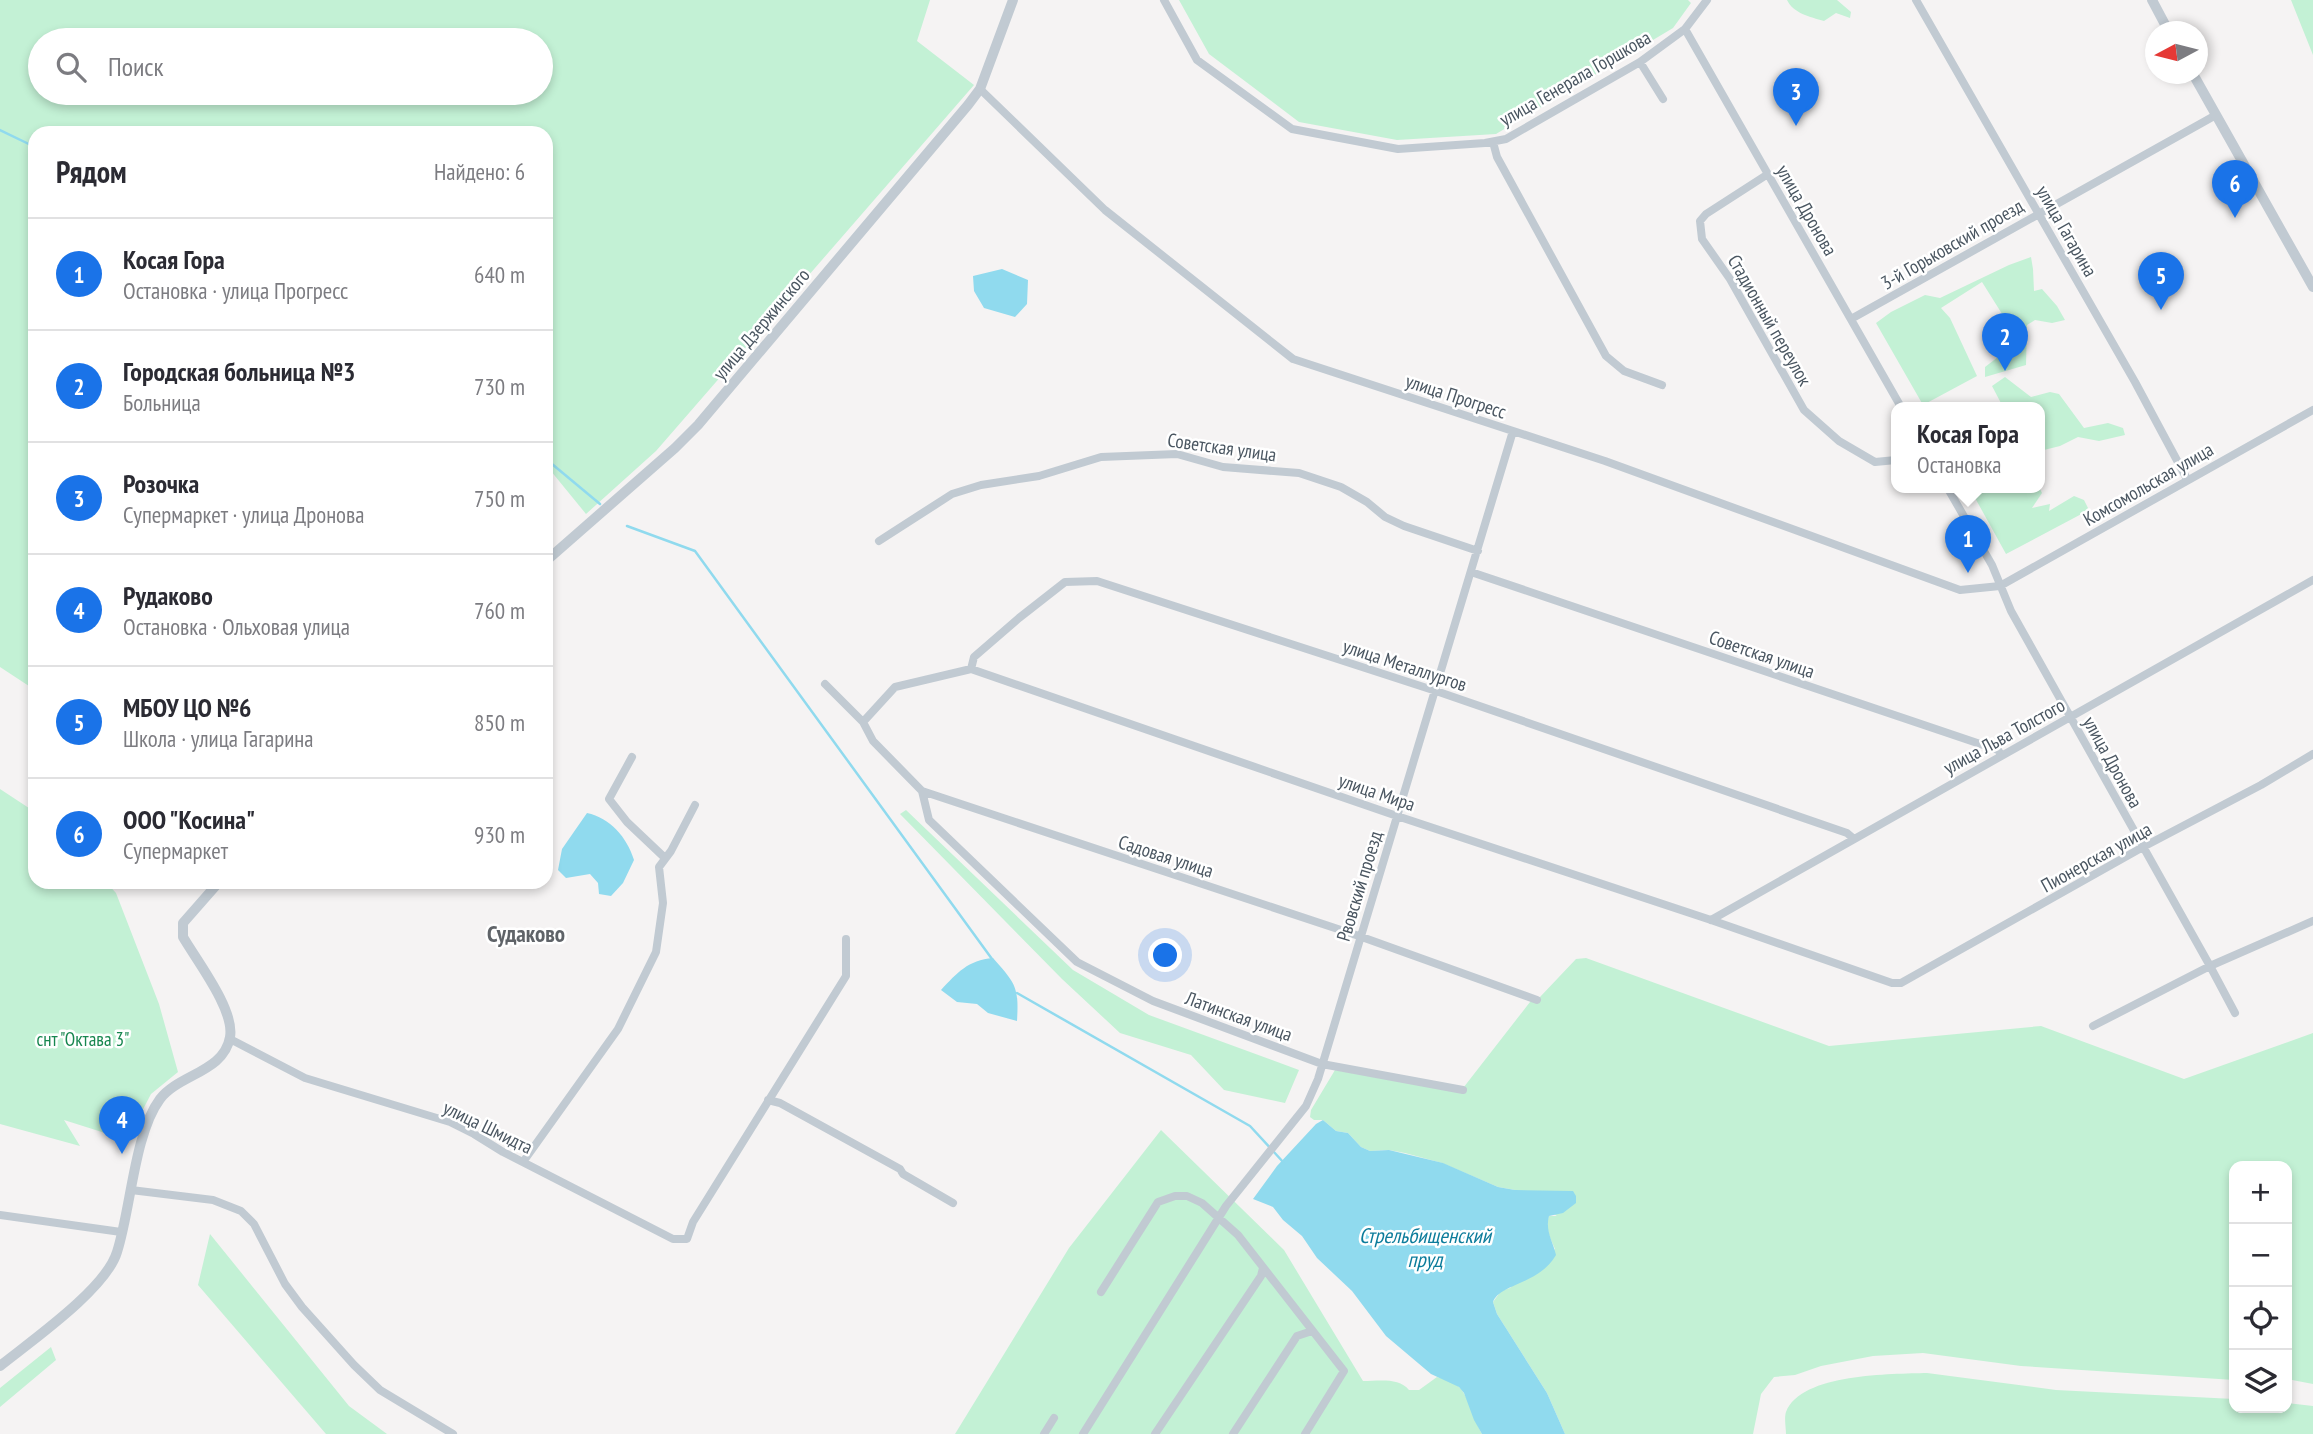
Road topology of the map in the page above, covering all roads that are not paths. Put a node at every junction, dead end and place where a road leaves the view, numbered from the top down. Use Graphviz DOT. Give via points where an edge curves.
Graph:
graph roads {
  1 [pos="1013,0"];
  2 [pos="1164,0"];
  3 [pos="1707,0"];
  4 [pos="1916,0"];
  5 [pos="2152,0"];
  6 [pos="2163,21"];
  7 [pos="1685,29"];
  8 [pos="1640,62"];
  9 [pos="2199,84"];
  10 [pos="980,89"];
  11 [pos="1664,99"];
  12 [pos="2216,115"];
  13 [pos="1493,142"];
  14 [pos="1768,174"];
  15 [pos="2038,214"];
  16 [pos="2313,287"];
  17 [pos="1852,319"];
  18 [pos="1662,385"];
  19 [pos="1898,402"];
  20 [pos="2313,410"];
  21 [pos="1513,431"];
  22 [pos="1891,460"];
  23 [pos="2187,480"];
  24 [pos="1950,493"];
  25 [pos="879,541"];
  26 [pos="1478,551"];
  27 [pos="553,555"];
  28 [pos="1471,572"];
  29 [pos="2313,580"];
  30 [pos="2000,586"];
  31 [pos="971,669"];
  32 [pos="825,684"];
  33 [pos="1436,691"];
  34 [pos="2070,717"];
  35 [pos="863,722"];
  36 [pos="2313,754"];
  37 [pos="2001,755"];
  38 [pos="632,757"];
  39 [pos="922,791"];
  40 [pos="695,805"];
  41 [pos="1397,816"];
  42 [pos="1854,839"];
  43 [pos="2143,848"];
  44 [pos="665,858"];
  45 [pos="213,889"];
  46 [pos="1711,920"];
  47 [pos="2313,921"];
  48 [pos="1359,936"];
  49 [pos="846,939"];
  50 [pos="2210,965"];
  51 [pos="1892,983"];
  52 [pos="1537,1000"];
  53 [pos="2235,1013"];
  54 [pos="2093,1026"];
  55 [pos="230,1039"];
  56 [pos="1322,1063"];
  57 [pos="1463,1090"];
  58 [pos="768,1100"];
  59 [pos="523,1163"];
  60 [pos="131,1190"];
  61 [pos="953,1203"];
  62 [pos="0,1215"];
  63 [pos="1219,1219"];
  64 [pos="121,1232"];
  65 [pos="1263,1268"];
  66 [pos="1101,1292"];
  67 [pos="1312,1331"];
  68 [pos="0,1366"];
  69 [pos="1055,1418"];
  70 [pos="453,1434"];
  71 [pos="1044,1434"];
  72 [pos="1083,1434"];
  73 [pos="1155,1434"];
  74 [pos="1234,1434"];
  75 [pos="1305,1434"];
  1 -- 10 [label="street, улица Дзержинского"];
  2 -- 13 [label="street, улица Генерала Горшкова" via="1197,60 1292,129 1398,149"];
  3 -- 7 [label="street, улица Генерала Горшкова"];
  4 -- 15 [label="street, улица Гагарина"];
  5 -- 6 [label="street"];
  7 -- 8 [label="street, улица Генерала Горшкова"];
  7 -- 14 [label="street, улица Дронова"];
  8 -- 11 [label="street"];
  8 -- 13 [label="street, улица Генерала Горшкова" via="1506,139"];
  9 -- 12 [label="street"];
  10 -- 21 [label="street, улица Прогресс" via="1105,210 1293,359"];
  10 -- 27 [label="street, улица Дзержинского" via="698,425"];
  12 -- 15 [label="street, 3-й Горьковский проезд"];
  12 -- 16 [label="street"];
  13 -- 18 [label="street" via="1606,355 1624,371"];
  14 -- 17 [label="street, улица Дронова"];
  14 -- 22 [label="street, Стадионный переулок" via="1706,214 1700,221 1702,239 1730,279 1804,410 1839,442 1875,462"];
  15 -- 17 [label="street, 3-й Горьковский проезд"];
  15 -- 23 [label="street, улица Гагарина"];
  17 -- 19 [label="street, улица Дронова"];
  20 -- 23 [label="street, Комсомольская улица"];
  21 -- 26 [label="street, Рвовский проезд"];
  21 -- 30 [label="street, улица Прогресс" via="1960,590"];
  23 -- 30 [label="street, Комсомольская улица"];
  24 -- 30 [label="street, улица Дронова"];
  25 -- 26 [label="street, Советская улица" via="951,494 981,485 1039,476 1101,457 1177,454 1223,467 1299,473 1341,487 1404,526"];
  26 -- 28 [label="street, Рвовский проезд"];
  28 -- 33 [label="street, Рвовский проезд"];
  28 -- 37 [label="street, Советская улица" via="1998,750"];
  29 -- 34 [label="street, улица Льва Толстого"];
  30 -- 34 [label="street, улица Дронова"];
  31 -- 33 [label="street, улица Металлургов" via="974,657 1065,582 1097,581"];
  31 -- 35 [label="street" via="895,687"];
  31 -- 41 [label="street, улица Мира"];
  32 -- 35 [label="street, Садовая улица"];
  33 -- 41 [label="street, Рвовский проезд"];
  33 -- 42 [label="street, улица Металлургов"];
  34 -- 37 [label="street, улица Льва Толстого"];
  34 -- 43 [label="street, улица Дронова"];
  35 -- 39 [label="street, Садовая улица" via="873,741"];
  36 -- 43 [label="street, Пионерская улица"];
  37 -- 42 [label="street, улица Льва Толстого"];
  38 -- 44 [label="street" via="609,799"];
  39 -- 48 [label="street, Садовая улица"];
  39 -- 56 [label="street, Латинская улица" via="929,820 1077,962 1153,1001"];
  40 -- 44 [label="street"];
  41 -- 46 [label="street, улица Мира"];
  41 -- 48 [label="street, Рвовский проезд"];
  42 -- 46 [label="street, улица Льва Толстого"];
  43 -- 50 [label="street, улица Дронова"];
  43 -- 51 [label="street, Пионерская улица" via="1901,983"];
  44 -- 59 [label="street" via="659,867 663,903 656,952 618,1029"];
  45 -- 55 [label="street" via="183,923 183,937 227,1012"];
  46 -- 51 [label="street, улица Мира"];
  47 -- 50 [label="street"];
  48 -- 52 [label="street, Садовая улица"];
  48 -- 56 [label="street, Рвовский проезд"];
  49 -- 58 [label="street" via="846,976"];
  50 -- 53 [label="street, улица Дронова"];
  50 -- 54 [label="street"];
  55 -- 59 [label="street, улица Шмидта" via="305,1078 450,1122"];
  55 -- 60 [label="street" via="220,1058 175,1084 160,1099 149,1120"];
  56 -- 57 [label="street, Латинская улица"];
  56 -- 63 [label="street, Рвовский проезд" via="1306,1107"];
  58 -- 59 [label="street, улица Шмидта" via="687,1239 673,1239"];
  58 -- 61 [label="street" via="900,1169"];
  60 -- 64 [label="street"];
  60 -- 70 [label="street" via="213,1200 241,1211 254,1224 285,1284 354,1365 380,1390"];
  62 -- 64 [label="street"];
  63 -- 65 [label="street"];
  63 -- 66 [label="street" via="1187,1196 1158,1202"];
  63 -- 72 [label="street, Рвовский проезд"];
  64 -- 68 [label="street" via="117,1254 91,1291"];
  65 -- 67 [label="street"];
  65 -- 73 [label="street"];
  67 -- 74 [label="street" via="1297,1336"];
  67 -- 75 [label="street" via="1344,1371"];
  69 -- 71 [label="street"];
}
